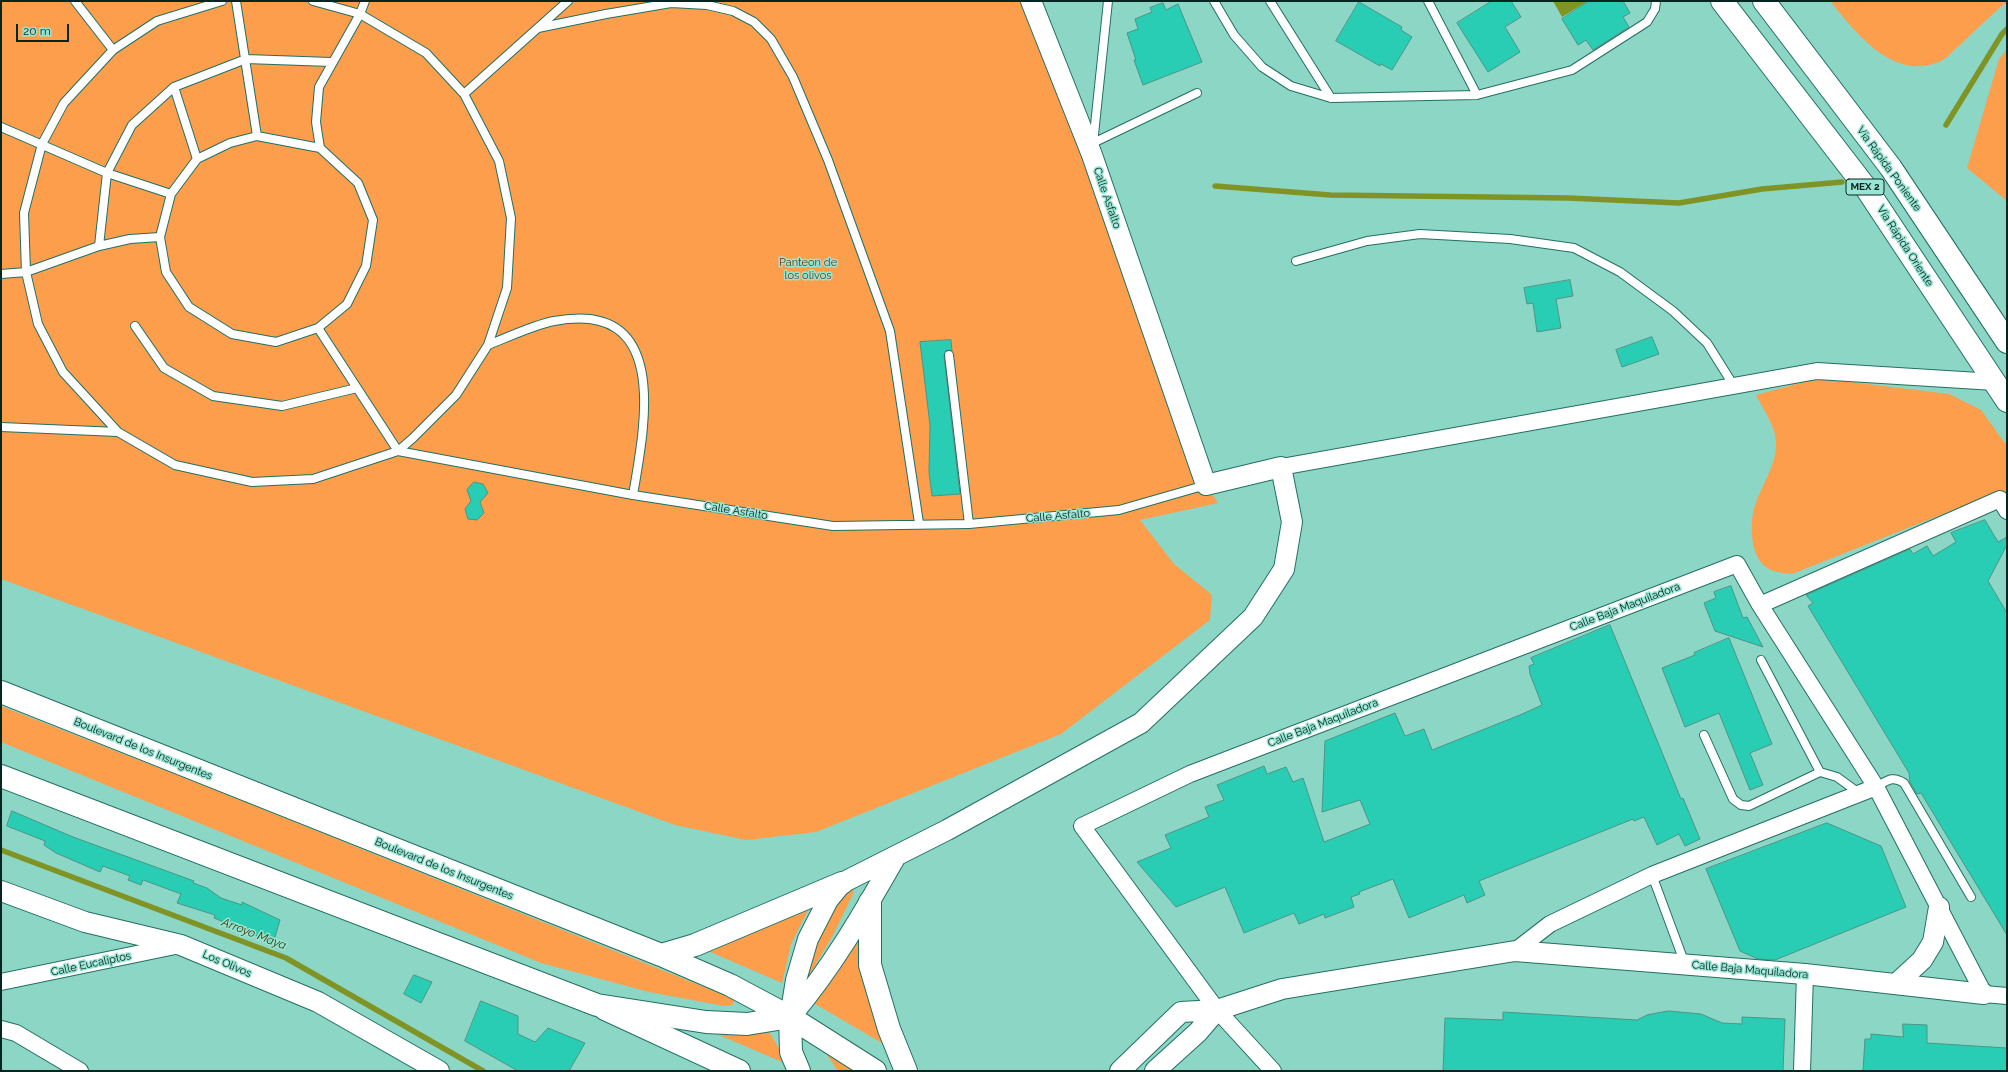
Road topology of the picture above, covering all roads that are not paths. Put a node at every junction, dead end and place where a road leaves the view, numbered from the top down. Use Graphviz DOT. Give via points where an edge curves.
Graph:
graph roads {
  1 [pos="75,1"];
  2 [pos="222,1"];
  3 [pos="236,1"];
  4 [pos="313,1"];
  5 [pos="366,1"];
  6 [pos="568,1"];
  7 [pos="1031,1"];
  8 [pos="1108,1"];
  9 [pos="1214,1"];
  10 [pos="1270,1"];
  11 [pos="1428,1"];
  12 [pos="1722,1"];
  13 [pos="1764,1"];
  14 [pos="1655,4"];
  15 [pos="360,14"];
  16 [pos="538,28"];
  17 [pos="113,50"];
  18 [pos="246,59"];
  19 [pos="331,62"];
  20 [pos="174,87"];
  21 [pos="1197,93"];
  22 [pos="464,94"];
  23 [pos="1476,95"];
  24 [pos="1331,98"];
  25 [pos="1,128"];
  26 [pos="257,136"];
  27 [pos="42,144"];
  28 [pos="320,148"];
  29 [pos="1093,149"];
  30 [pos="197,159"];
  31 [pos="107,173"];
  32 [pos="172,194"];
  33 [pos="160,237"];
  34 [pos="99,246"];
  35 [pos="1296,261"];
  36 [pos="26,272"];
  37 [pos="1,274"];
  38 [pos="135,326"];
  39 [pos="318,328"];
  40 [pos="2007,342"];
  41 [pos="488,345"];
  42 [pos="949,355"];
  43 [pos="1995,382"];
  44 [pos="1734,386"];
  45 [pos="357,388"];
  46 [pos="2007,401"];
  47 [pos="1,427"];
  48 [pos="118,432"];
  49 [pos="398,451"];
  50 [pos="1281,467"];
  51 [pos="1206,485"];
  52 [pos="633,495"];
  53 [pos="2003,505"];
  54 [pos="919,523"];
  55 [pos="969,524"];
  56 [pos="1760,605"];
  57 [pos="1761,660"];
  58 [pos="1,692"];
  59 [pos="1704,735"];
  60 [pos="1820,772"];
  61 [pos="1,776"];
  62 [pos="1876,787"];
  63 [pos="1859,793"];
  64 [pos="896,856"];
  65 [pos="1652,875"];
  66 [pos="842,883"];
  67 [pos="1,891"];
  68 [pos="1971,897"];
  69 [pos="870,902"];
  70 [pos="1939,907"];
  71 [pos="181,945"];
  72 [pos="1515,951"];
  73 [pos="661,955"];
  74 [pos="1685,965"];
  75 [pos="1806,974"];
  76 [pos="1,982"];
  77 [pos="1896,984"];
  78 [pos="1984,994"];
  79 [pos="2007,996"];
  80 [pos="597,1005"];
  81 [pos="1217,1010"];
  82 [pos="790,1017"];
  83 [pos="1,1029"];
  84 [pos="80,1071"];
  85 [pos="439,1071"];
  86 [pos="739,1071"];
  87 [pos="799,1071"];
  88 [pos="875,1071"];
  89 [pos="906,1071"];
  90 [pos="1120,1071"];
  91 [pos="1155,1071"];
  92 [pos="1272,1071"];
  93 [pos="1802,1071"];
  1 -- 17 [label="lane"];
  2 -- 17 [label="lane" via="157,21"];
  3 -- 18 [label="lane"];
  4 -- 15 [label="lane"];
  5 -- 15 [label="lane"];
  6 -- 16 [label="lane"];
  7 -- 29 [label="street, Calle Asfalto"];
  8 -- 29 [label="lane"];
  9 -- 24 [label="lane" via="1234,35 1262,66 1291,86"];
  10 -- 24 [label="lane"];
  11 -- 23 [label="lane"];
  12 -- 43 [label="main road, Vía Rápida Oriente / MEX 2" via="1866,188"];
  13 -- 40 [label="main road, Vía Rápida Poniente / MEX 2" via="1891,168"];
  14 -- 23 [label="lane" via="1648,22 1572,70"];
  15 -- 19 [label="lane"];
  15 -- 22 [label="lane" via="426,53"];
  16 -- 22 [label="lane"];
  16 -- 54 [label="lane" via="671,3 707,5 733,11 754,22 771,38 793,77 828,160 890,332"];
  17 -- 27 [label="lane" via="64,102"];
  18 -- 19 [label="lane"];
  18 -- 20 [label="lane"];
  18 -- 26 [label="lane"];
  19 -- 28 [label="lane" via="319,86 316,122"];
  20 -- 30 [label="lane"];
  20 -- 31 [label="lane" via="132,125"];
  21 -- 29 [label="lane"];
  22 -- 41 [label="lane" via="499,161 511,218 508,288"];
  23 -- 24 [label="lane"];
  25 -- 27 [label="lane"];
  26 -- 28 [label="lane"];
  26 -- 30 [label="lane" via="230,143"];
  27 -- 31 [label="lane"];
  27 -- 36 [label="lane" via="24,213"];
  28 -- 39 [label="lane" via="358,183 374,220 366,266 347,304"];
  29 -- 51 [label="street, Calle Asfalto"];
  30 -- 32 [label="lane"];
  31 -- 32 [label="lane"];
  31 -- 34 [label="lane"];
  32 -- 33 [label="lane"];
  33 -- 34 [label="lane" via="130,239"];
  33 -- 39 [label="lane" via="166,272 189,308 232,334 276,342"];
  34 -- 36 [label="lane"];
  35 -- 44 [label="lane" via="1367,242 1420,234 1510,239 1574,248 1620,272 1673,311 1707,343"];
  36 -- 37 [label="lane"];
  36 -- 48 [label="lane" via="38,324 63,372"];
  38 -- 45 [label="lane" via="164,368 213,396 282,406"];
  39 -- 45 [label="lane"];
  41 -- 49 [label="lane" via="456,396"];
  41 -- 52 [label="lane" via="553,321 586,318 608,323 627,337 640,363 645,397 642,439"];
  42 -- 55 [label="lane"];
  43 -- 44 [label="street" via="1817,371"];
  43 -- 46 [label="main road, Vía Rápida Oriente / MEX 2"];
  44 -- 50 [label="street"];
  45 -- 49 [label="lane"];
  47 -- 48 [label="lane"];
  48 -- 49 [label="lane" via="175,465 252,482 314,479"];
  49 -- 52 [label="lane, Calle Asfalto"];
  50 -- 51 [label="street"];
  50 -- 64 [label="street" via="1292,522 1284,569 1253,617 1142,723"];
  51 -- 55 [label="lane, Calle Asfalto" via="1119,510"];
  52 -- 54 [label="lane, Calle Asfalto" via="833,526"];
  53 -- 56 [label="street"];
  54 -- 55 [label="lane, Calle Asfalto"];
  56 -- 62 [label="street, Calle Baja Maquiladora"];
  56 -- 81 [label="street, Calle Baja Maquiladora" via="1737,564 1190,774 1082,826"];
  57 -- 60 [label="lane"];
  58 -- 73 [label="main road, Boulevard de los Insurgentes"];
  59 -- 60 [label="lane" via="1733,799 1741,805 1749,806"];
  60 -- 63 [label="lane" via="1837,777"];
  61 -- 80 [label="main road"];
  62 -- 63 [label="street, Calle Baja Maquiladora"];
  62 -- 68 [label="lane" via="1891,778 1904,783"];
  62 -- 70 [label="street, Calle Baja Maquiladora"];
  63 -- 65 [label="street, Calle Baja Maquiladora"];
  64 -- 66 [label="street"];
  64 -- 69 [label="street"];
  65 -- 72 [label="street, Calle Baja Maquiladora" via="1550,924"];
  65 -- 74 [label="lane"];
  66 -- 73 [label="main road" via="695,945"];
  66 -- 82 [label="street" via="815,921 808,939 796,980"];
  67 -- 71 [label="street, Los Olivos" via="85,922"];
  69 -- 82 [label="street" via="814,989"];
  69 -- 89 [label="main road" via="870,965 889,1029"];
  70 -- 77 [label="street" via="1933,942 1922,960"];
  70 -- 78 [label="street, Calle Baja Maquiladora"];
  71 -- 76 [label="street, Calle Eucaliptos"];
  71 -- 85 [label="street, Los Olivos" via="318,1002"];
  72 -- 74 [label="street, Calle Baja Maquiladora"];
  72 -- 81 [label="street, Calle Baja Maquiladora" via="1282,989"];
  73 -- 82 [label="main road, Boulevard de los Insurgentes" via="730,985"];
  74 -- 75 [label="street, Calle Baja Maquiladora"];
  75 -- 77 [label="street, Calle Baja Maquiladora"];
  75 -- 93 [label="street"];
  77 -- 78 [label="street, Calle Baja Maquiladora"];
  78 -- 79 [label="street, Calle Baja Maquiladora"];
  80 -- 82 [label="main road" via="706,1022 747,1024"];
  80 -- 86 [label="main road"];
  81 -- 90 [label="street, Calle Baja Maquiladora" via="1181,1012"];
  81 -- 91 [label="street" via="1198,1032"];
  81 -- 92 [label="street, Calle Baja Maquiladora"];
  82 -- 87 [label="main road" via="791,1052"];
  82 -- 88 [label="main road, Boulevard de los Insurgentes"];
  83 -- 84 [label="street" via="16,1033"];
}
